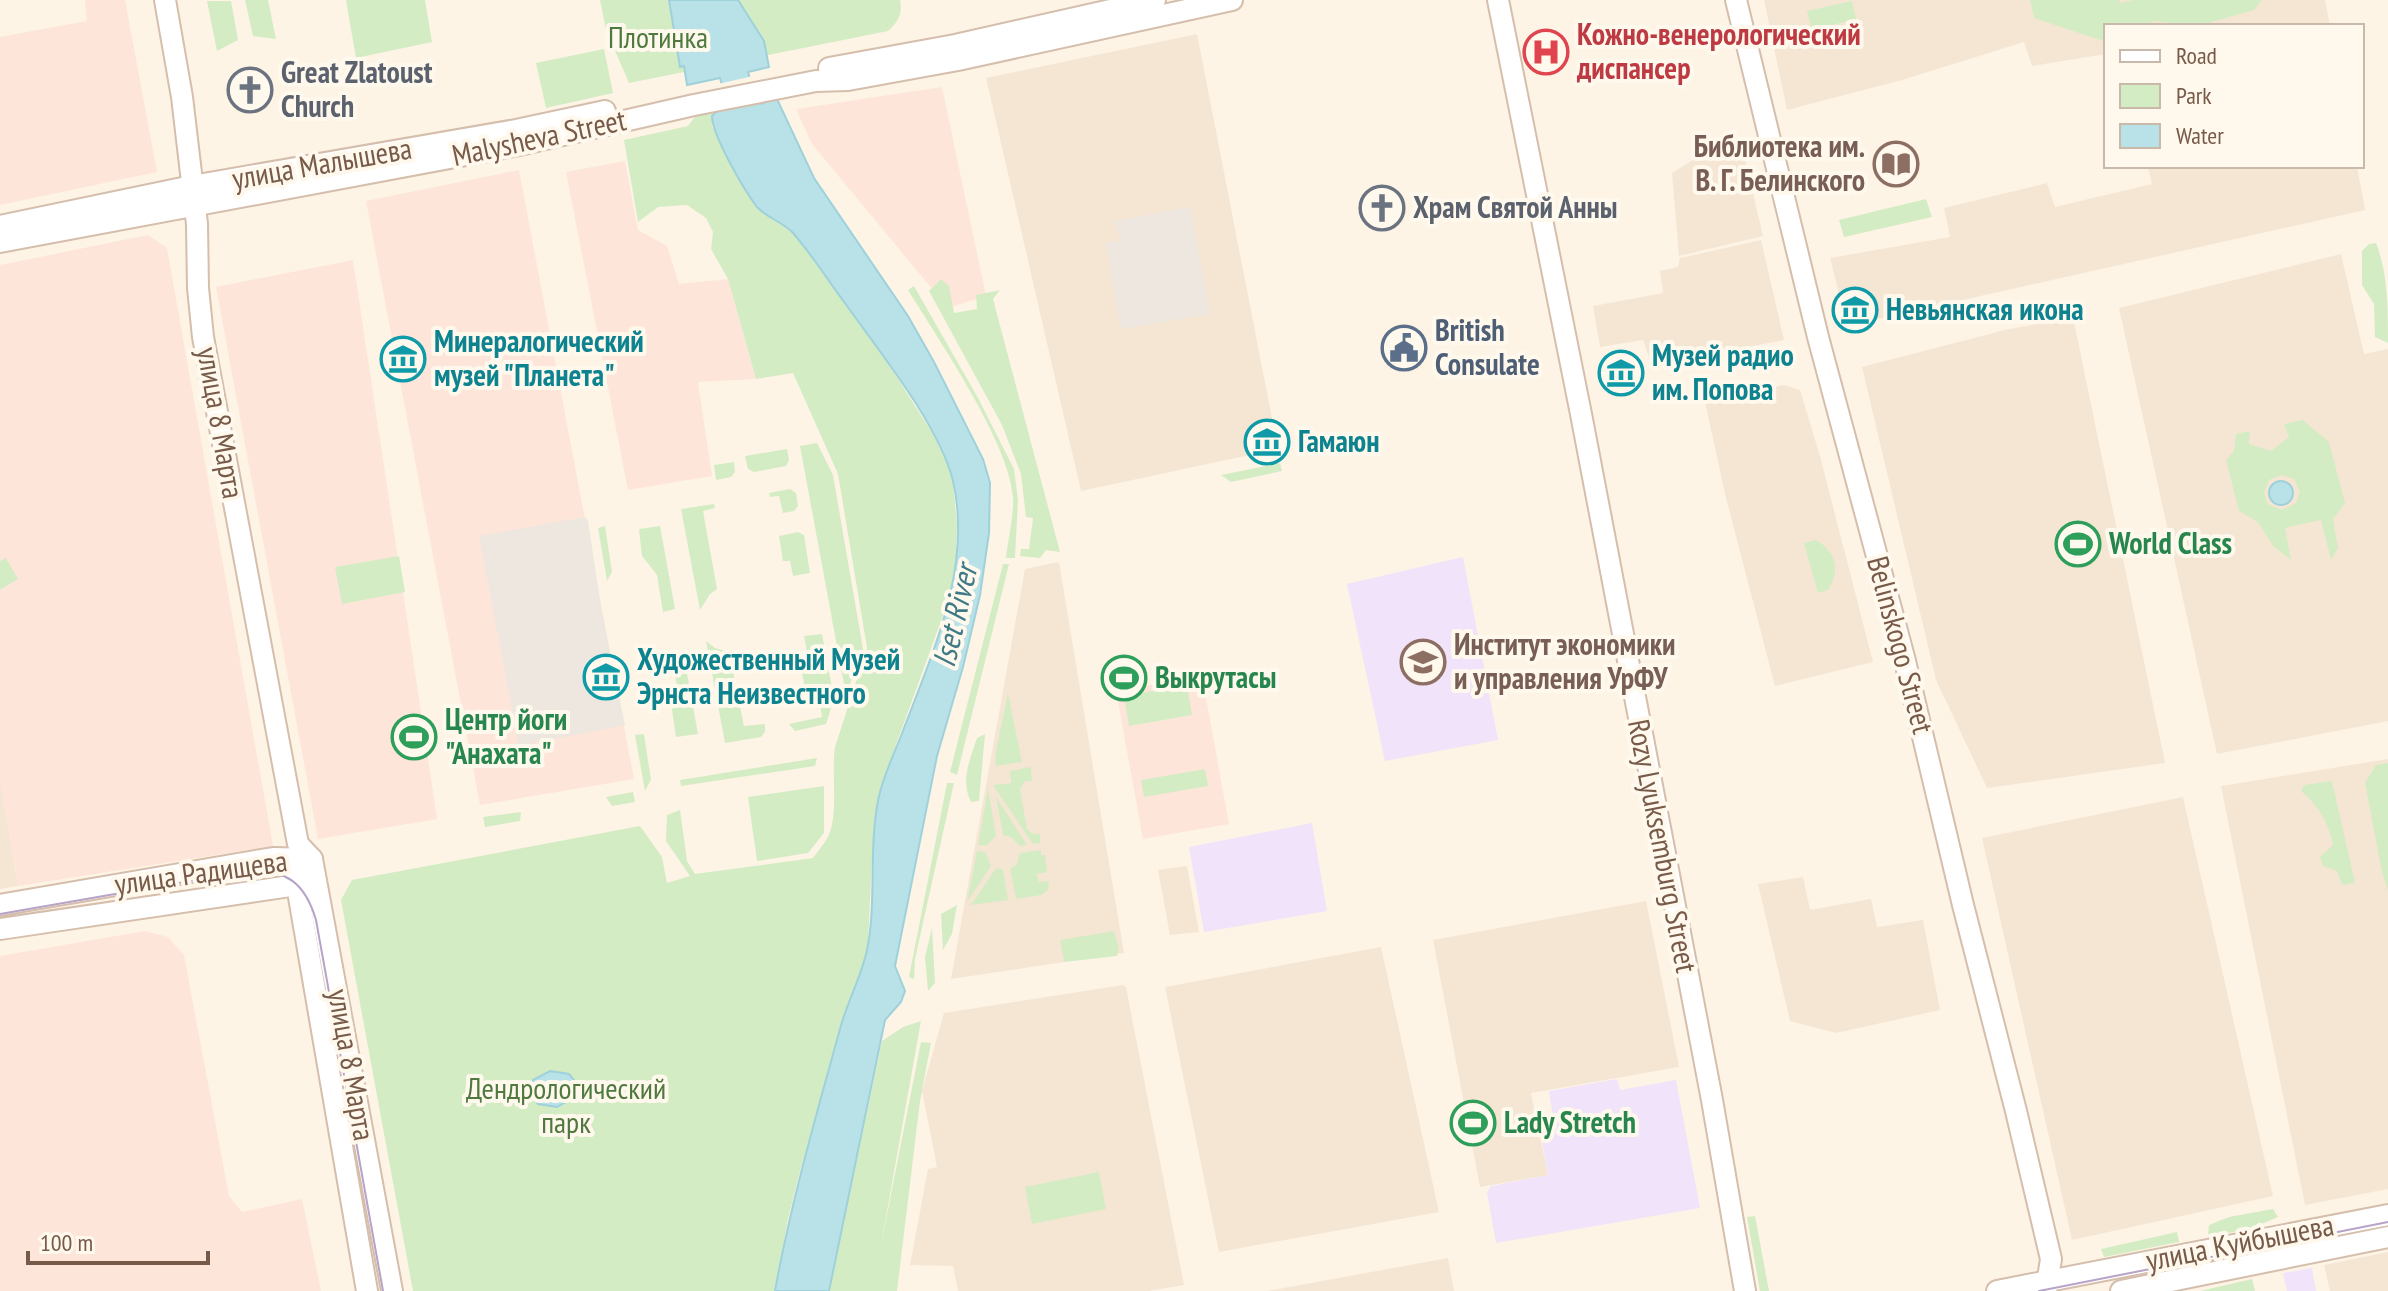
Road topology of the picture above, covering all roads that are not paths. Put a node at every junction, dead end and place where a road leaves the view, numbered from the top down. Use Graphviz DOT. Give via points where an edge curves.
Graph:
graph roads {
  1 [pos="165,0"];
  2 [pos="1155,0"];
  3 [pos="1232,0"];
  4 [pos="1498,0"];
  5 [pos="1736,0"];
  6 [pos="779,83"];
  7 [pos="193,196"];
  8 [pos="0,226"];
  9 [pos="0,242"];
  10 [pos="301,854"];
  11 [pos="297,885"];
  12 [pos="0,905"];
  13 [pos="0,929"];
  14 [pos="2388,1215"];
  15 [pos="2388,1237"];
  16 [pos="2047,1286"];
  17 [pos="367,1291"];
  18 [pos="392,1291"];
  19 [pos="1745,1291"];
  20 [pos="1997,1291"];
  21 [pos="2121,1291"];
  1 -- 7 [label="main road, улица 8 Марта"];
  2 -- 6 [label="main road"];
  3 -- 6 [label="main road" via="948,63"];
  4 -- 19 [label="main road"];
  5 -- 16 [label="main road, Belinskogo Street" via="2019,1125 2051,1259"];
  6 -- 7 [label="main road, Malysheva Street" via="530,142"];
  7 -- 8 [label="main road, улица Малышева"];
  7 -- 9 [label="main road, улица Малышева"];
  7 -- 10 [label="main road, улица 8 Марта" via="203,337"];
  10 -- 11 [label="main road, улица 8 Марта"];
  10 -- 12 [label="main road, улица Радищева"];
  10 -- 18 [label="main road, улица 8 Марта"];
  11 -- 13 [label="main road, улица Радищева"];
  11 -- 17 [label="main road, улица 8 Марта"];
  14 -- 16 [label="main road, улица Куйбышева"];
  15 -- 21 [label="main road, улица Куйбышева"];
  16 -- 20 [label="main road, улица Куйбышева"];
}
